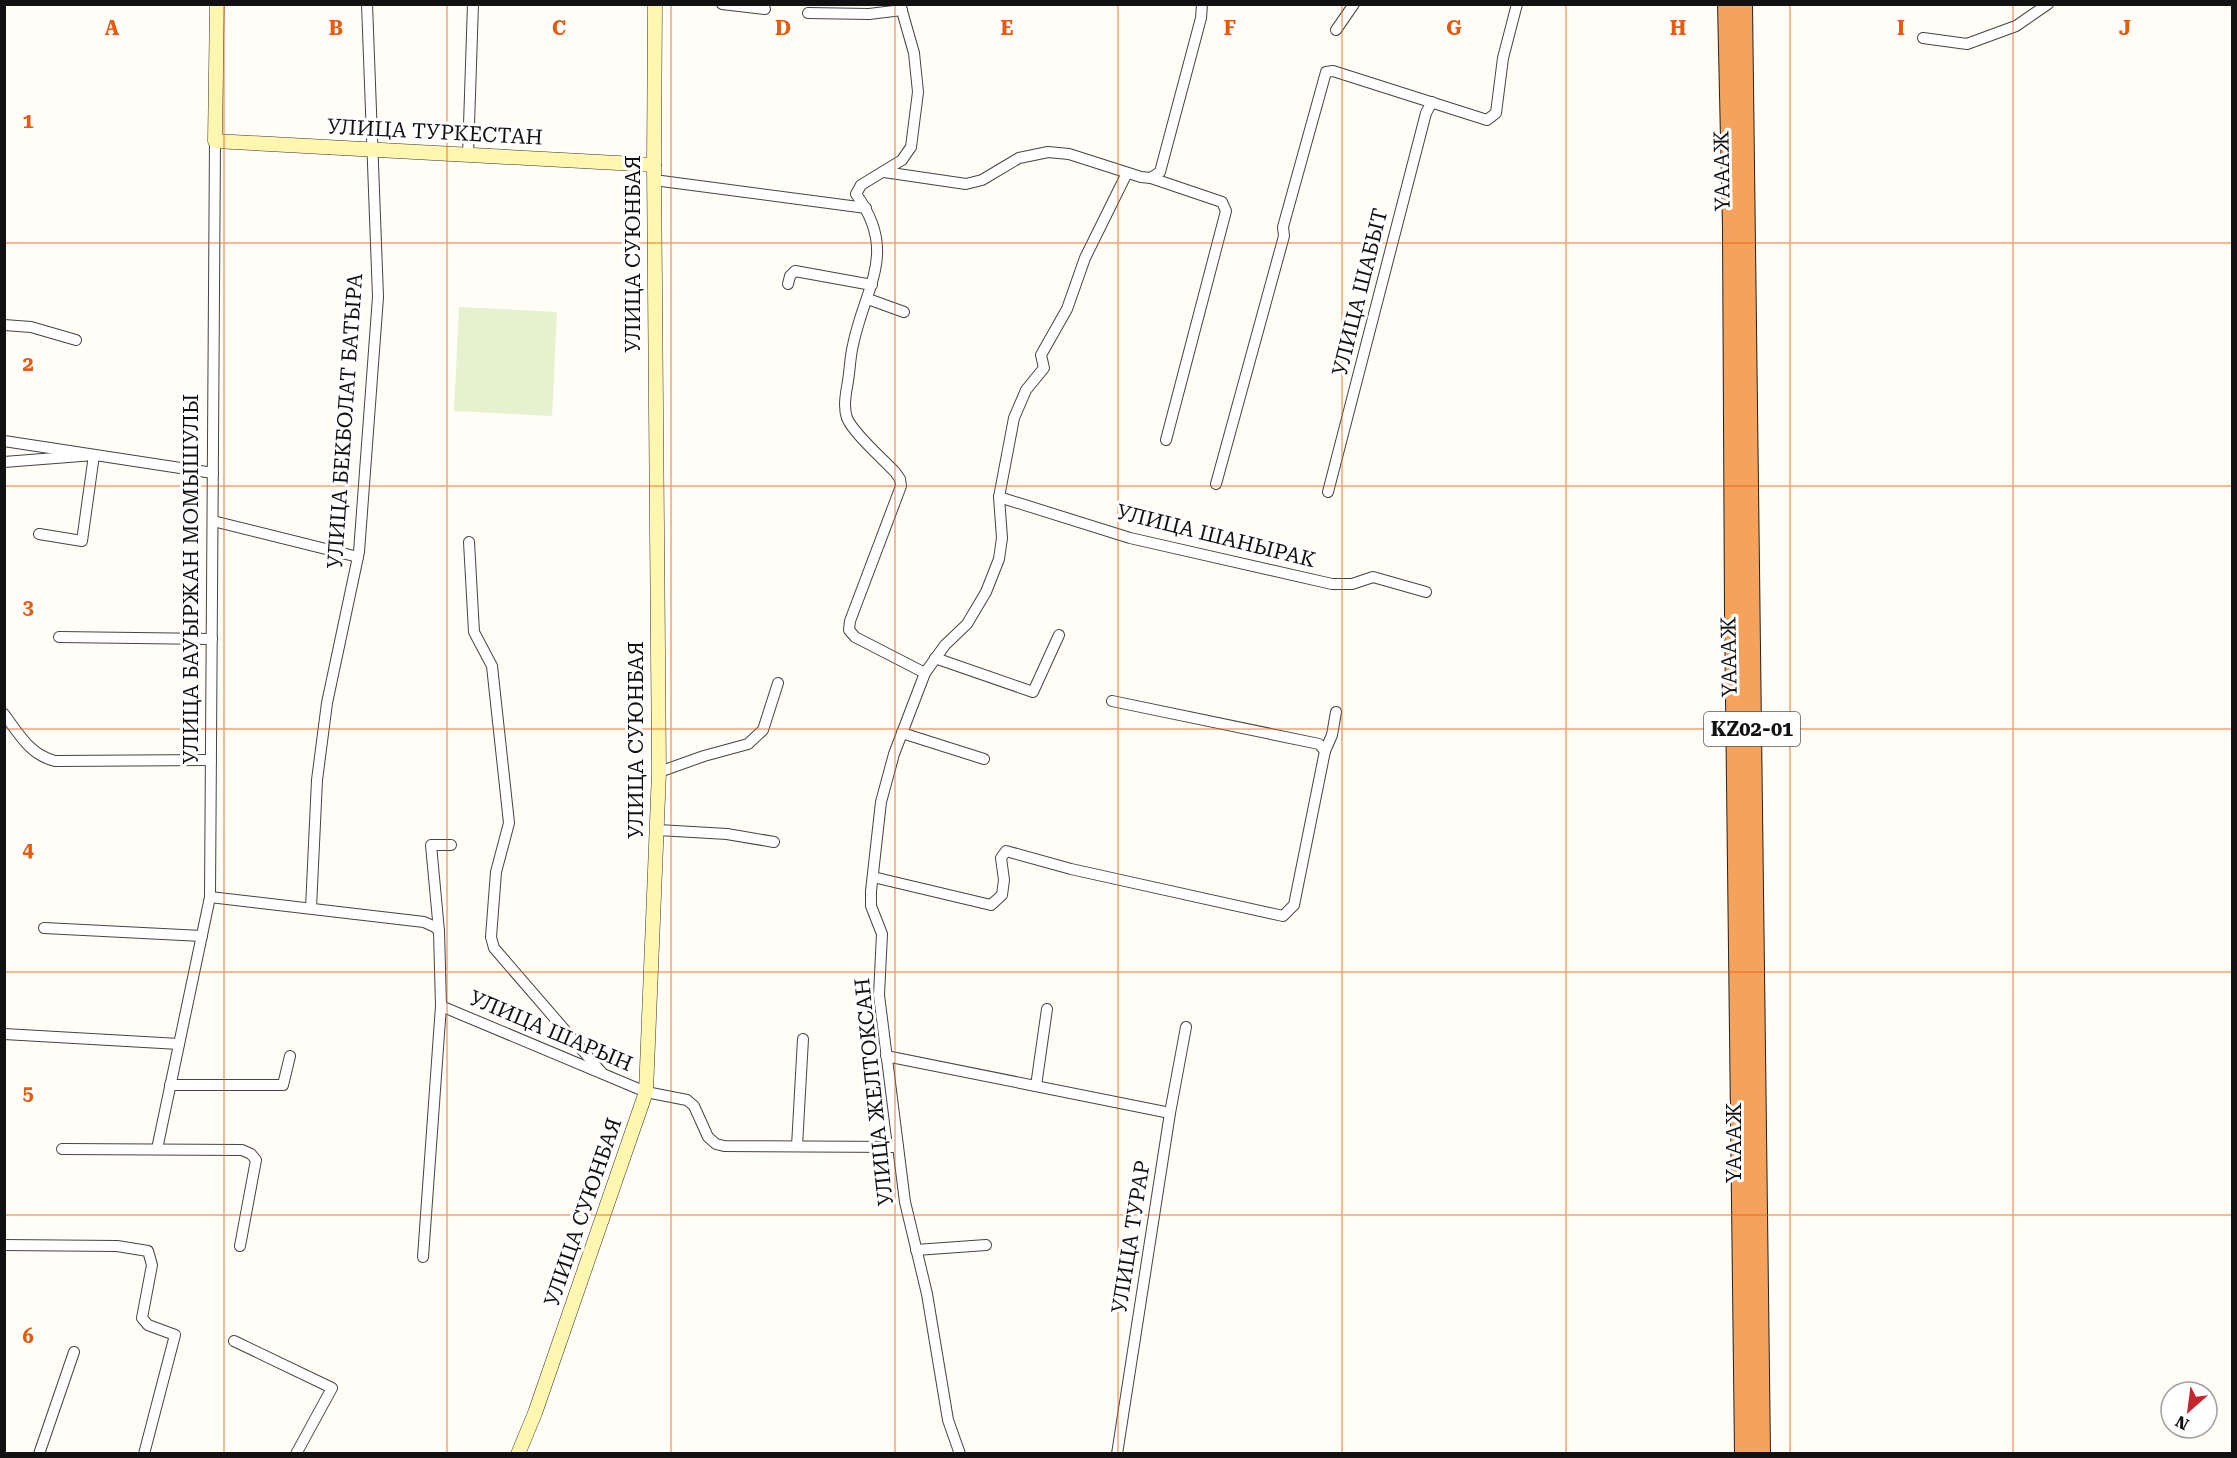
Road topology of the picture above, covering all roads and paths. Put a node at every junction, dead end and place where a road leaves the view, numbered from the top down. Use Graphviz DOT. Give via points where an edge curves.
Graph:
graph roads {
  1 [pos="217,4"];
  2 [pos="366,4"];
  3 [pos="473,4"];
  4 [pos="655,4"];
  5 [pos="722,4"];
  6 [pos="1202,4"];
  7 [pos="1354,4"];
  8 [pos="1517,4"];
  9 [pos="1727,4"];
  10 [pos="1743,4"];
  11 [pos="2048,4"];
  12 [pos="901,7"];
  13 [pos="765,9"];
  14 [pos="808,13"];
  15 [pos="1336,30"];
  16 [pos="1923,38"];
  17 [pos="1432,102"];
  18 [pos="215,141"];
  19 [pos="371,150"];
  20 [pos="468,155"];
  21 [pos="654,165"];
  22 [pos="884,171"];
  23 [pos="1128,173"];
  24 [pos="1151,178"];
  25 [pos="654,180"];
  26 [pos="866,208"];
  27 [pos="788,284"];
  28 [pos="872,285"];
  29 [pos="867,299"];
  30 [pos="904,312"];
  31 [pos="4,325"];
  32 [pos="76,340"];
  33 [pos="1166,440"];
  34 [pos="4,441"];
  35 [pos="94,455"];
  36 [pos="4,462"];
  37 [pos="213,473"];
  38 [pos="1216,484"];
  39 [pos="1328,492"];
  40 [pos="999,497"];
  41 [pos="213,521"];
  42 [pos="39,534"];
  43 [pos="469,542"];
  44 [pos="358,557"];
  45 [pos="1426,592"];
  46 [pos="1059,635"];
  47 [pos="59,637"];
  48 [pos="212,639"];
  49 [pos="936,658"];
  50 [pos="925,672"];
  51 [pos="778,683"];
  52 [pos="1112,701"];
  53 [pos="1336,712"];
  54 [pos="4,714"];
  55 [pos="902,733"];
  56 [pos="1325,751"];
  57 [pos="984,759"];
  58 [pos="211,760"];
  59 [pos="659,772"];
  60 [pos="658,830"];
  61 [pos="774,842"];
  62 [pos="451,844"];
  63 [pos="873,877"];
  64 [pos="210,897"];
  65 [pos="310,908"];
  66 [pos="44,927"];
  67 [pos="439,931"];
  68 [pos="202,936"];
  69 [pos="441,1006"];
  70 [pos="1047,1010"];
  71 [pos="1186,1027"];
  72 [pos="4,1034"];
  73 [pos="803,1039"];
  74 [pos="179,1044"];
  75 [pos="290,1056"];
  76 [pos="886,1056"];
  77 [pos="602,1073"];
  78 [pos="170,1085"];
  79 [pos="1036,1086"];
  80 [pos="646,1092"];
  81 [pos="1170,1113"];
  82 [pos="797,1146"];
  83 [pos="898,1147"];
  84 [pos="62,1149"];
  85 [pos="157,1149"];
  86 [pos="4,1245"];
  87 [pos="986,1245"];
  88 [pos="240,1246"];
  89 [pos="916,1250"];
  90 [pos="423,1257"];
  91 [pos="234,1341"];
  92 [pos="74,1352"];
  93 [pos="39,1454"];
  94 [pos="144,1454"];
  95 [pos="296,1454"];
  96 [pos="518,1454"];
  97 [pos="960,1454"];
  98 [pos="1117,1454"];
  99 [pos="1744,1454"];
  100 [pos="1761,1454"];
  1 -- 18 [label="main road, УЛИЦА БАУЫРЖАН МОМЫШУЛЫ"];
  2 -- 19 [label="street, УЛИЦА БЕКБОЛАТ БАТЫРА"];
  3 -- 20 [label="street"];
  4 -- 21 [label="main road, УЛИЦА СУЮНБАЯ"];
  5 -- 13 [label="street"];
  6 -- 24 [label="street" via="1160,172"];
  7 -- 15 [label="street"];
  8 -- 17 [label="street" via="1503,58 1496,113 1487,120"];
  9 -- 99 [label="highway, ҮАААЖ / KZ02-01"];
  10 -- 100 [label="highway, ҮАААЖ / KZ02-01"];
  11 -- 16 [label="street" via="2016,26 1967,44"];
  12 -- 14 [label="street" via="869,14"];
  12 -- 22 [label="street" via="914,53 918,92 911,147 902,160"];
  17 -- 38 [label="street" via="1333,70 1326,72"];
  17 -- 39 [label="street, УЛИЦА ШАБЫТ"];
  18 -- 19 [label="main road, УЛИЦА ТУРКЕСТАН"];
  18 -- 37 [label="street, УЛИЦА БАУЫРЖАН МОМЫШУЛЫ"];
  19 -- 20 [label="main road, УЛИЦА ТУРКЕСТАН"];
  19 -- 44 [label="street, УЛИЦА БЕКБОЛАТ БАТЫРА" via="378,297"];
  20 -- 21 [label="main road, УЛИЦА ТУРКЕСТАН"];
  21 -- 25 [label="main road, УЛИЦА СУЮНБАЯ"];
  22 -- 23 [label="street" via="966,184 982,180 1020,158 1048,152 1069,154"];
  22 -- 26 [label="street" via="858,189 856,194"];
  23 -- 24 [label="street"];
  23 -- 40 [label="street, УЛИЦА ЖЕЛТОКСАН" via="1085,258 1067,309 1041,355 1044,368 1026,390 1014,418"];
  24 -- 33 [label="street" via="1222,202 1226,211"];
  25 -- 26 [label="street"];
  25 -- 59 [label="main road, УЛИЦА СУЮНБАЯ"];
  26 -- 28 [label="street" via="878,245"];
  27 -- 28 [label="street" via="795,271"];
  28 -- 29 [label="street"];
  29 -- 30 [label="street"];
  29 -- 50 [label="street" via="853,345 845,404 847,418 895,472 901,486 849,630 855,637"];
  31 -- 32 [label="street" via="31,327"];
  34 -- 35 [label="street"];
  35 -- 36 [label="street"];
  35 -- 37 [label="street"];
  35 -- 42 [label="street" via="82,541"];
  37 -- 41 [label="street, УЛИЦА БАУЫРЖАН МОМЫШУЛЫ"];
  40 -- 45 [label="street, УЛИЦА ШАНЫРАК" via="1130,538 1332,585 1372,577"];
  40 -- 49 [label="street, УЛИЦА ЖЕЛТОКСАН" via="999,560 967,624"];
  41 -- 44 [label="street"];
  41 -- 48 [label="street, УЛИЦА БАУЫРЖАН МОМЫШУЛЫ"];
  43 -- 77 [label="street" via="474,632 492,666 509,823 496,872 494,948"];
  44 -- 65 [label="street, УЛИЦА БЕКБОЛАТ БАТЫРА" via="327,703 317,780"];
  46 -- 49 [label="street" via="1033,692"];
  47 -- 48 [label="street"];
  48 -- 58 [label="street, УЛИЦА БАУЫРЖАН МОМЫШУЛЫ"];
  49 -- 50 [label="street, УЛИЦА ЖЕЛТОКСАН"];
  50 -- 55 [label="street, УЛИЦА ЖЕЛТОКСАН"];
  51 -- 59 [label="street" via="763,730 748,744"];
  52 -- 56 [label="street" via="1319,744"];
  53 -- 56 [label="street"];
  54 -- 58 [label="street" via="31,750 55,761"];
  55 -- 57 [label="street"];
  55 -- 63 [label="street, УЛИЦА ЖЕЛТОКСАН" via="881,802"];
  56 -- 63 [label="street" via="1294,904 1283,916 1006,851 1001,858 1002,895 991,905"];
  58 -- 64 [label="street, УЛИЦА БАУЫРЖАН МОМЫШУЛЫ"];
  59 -- 60 [label="main road, УЛИЦА СУЮНБАЯ"];
  60 -- 61 [label="street" via="727,834"];
  60 -- 80 [label="main road, УЛИЦА СУЮНБАЯ"];
  62 -- 67 [label="street" via="431,845"];
  63 -- 76 [label="street, УЛИЦА ЖЕЛТОКСАН" via="871,906 882,934 879,994"];
  64 -- 65 [label="street"];
  64 -- 68 [label="street, УЛИЦА БАУЫРЖАН МОМЫШУЛЫ"];
  65 -- 67 [label="street" via="424,922"];
  66 -- 68 [label="street"];
  67 -- 69 [label="street"];
  68 -- 74 [label="street, УЛИЦА БАУЫРЖАН МОМЫШУЛЫ"];
  69 -- 77 [label="street, УЛИЦА ШАРЫН"];
  69 -- 90 [label="street"];
  70 -- 79 [label="street"];
  71 -- 81 [label="street, УЛИЦА ТУРАР"];
  72 -- 74 [label="street"];
  73 -- 82 [label="street"];
  74 -- 78 [label="street, УЛИЦА БАУЫРЖАН МОМЫШУЛЫ"];
  75 -- 78 [label="street" via="283,1085"];
  76 -- 79 [label="street"];
  76 -- 83 [label="street, УЛИЦА ЖЕЛТОКСАН"];
  77 -- 80 [label="street, УЛИЦА ШАРЫН"];
  78 -- 85 [label="street, УЛИЦА БАУЫРЖАН МОМЫШУЛЫ"];
  79 -- 81 [label="street"];
  80 -- 82 [label="street, УЛИЦА ШАРЫН" via="687,1100 716,1144"];
  80 -- 96 [label="main road, УЛИЦА СУЮНБАЯ"];
  81 -- 98 [label="street, УЛИЦА ТУРАР"];
  82 -- 83 [label="street"];
  83 -- 89 [label="street, УЛИЦА ЖЕЛТОКСАН"];
  84 -- 85 [label="street"];
  85 -- 88 [label="street" via="242,1150 251,1154 256,1160"];
  86 -- 94 [label="street" via="117,1246 148,1251 152,1265 142,1318 175,1335"];
  87 -- 89 [label="street"];
  89 -- 97 [label="street, УЛИЦА ЖЕЛТОКСАН" via="948,1420"];
  91 -- 95 [label="street" via="332,1388"];
  92 -- 93 [label="street"];
}
